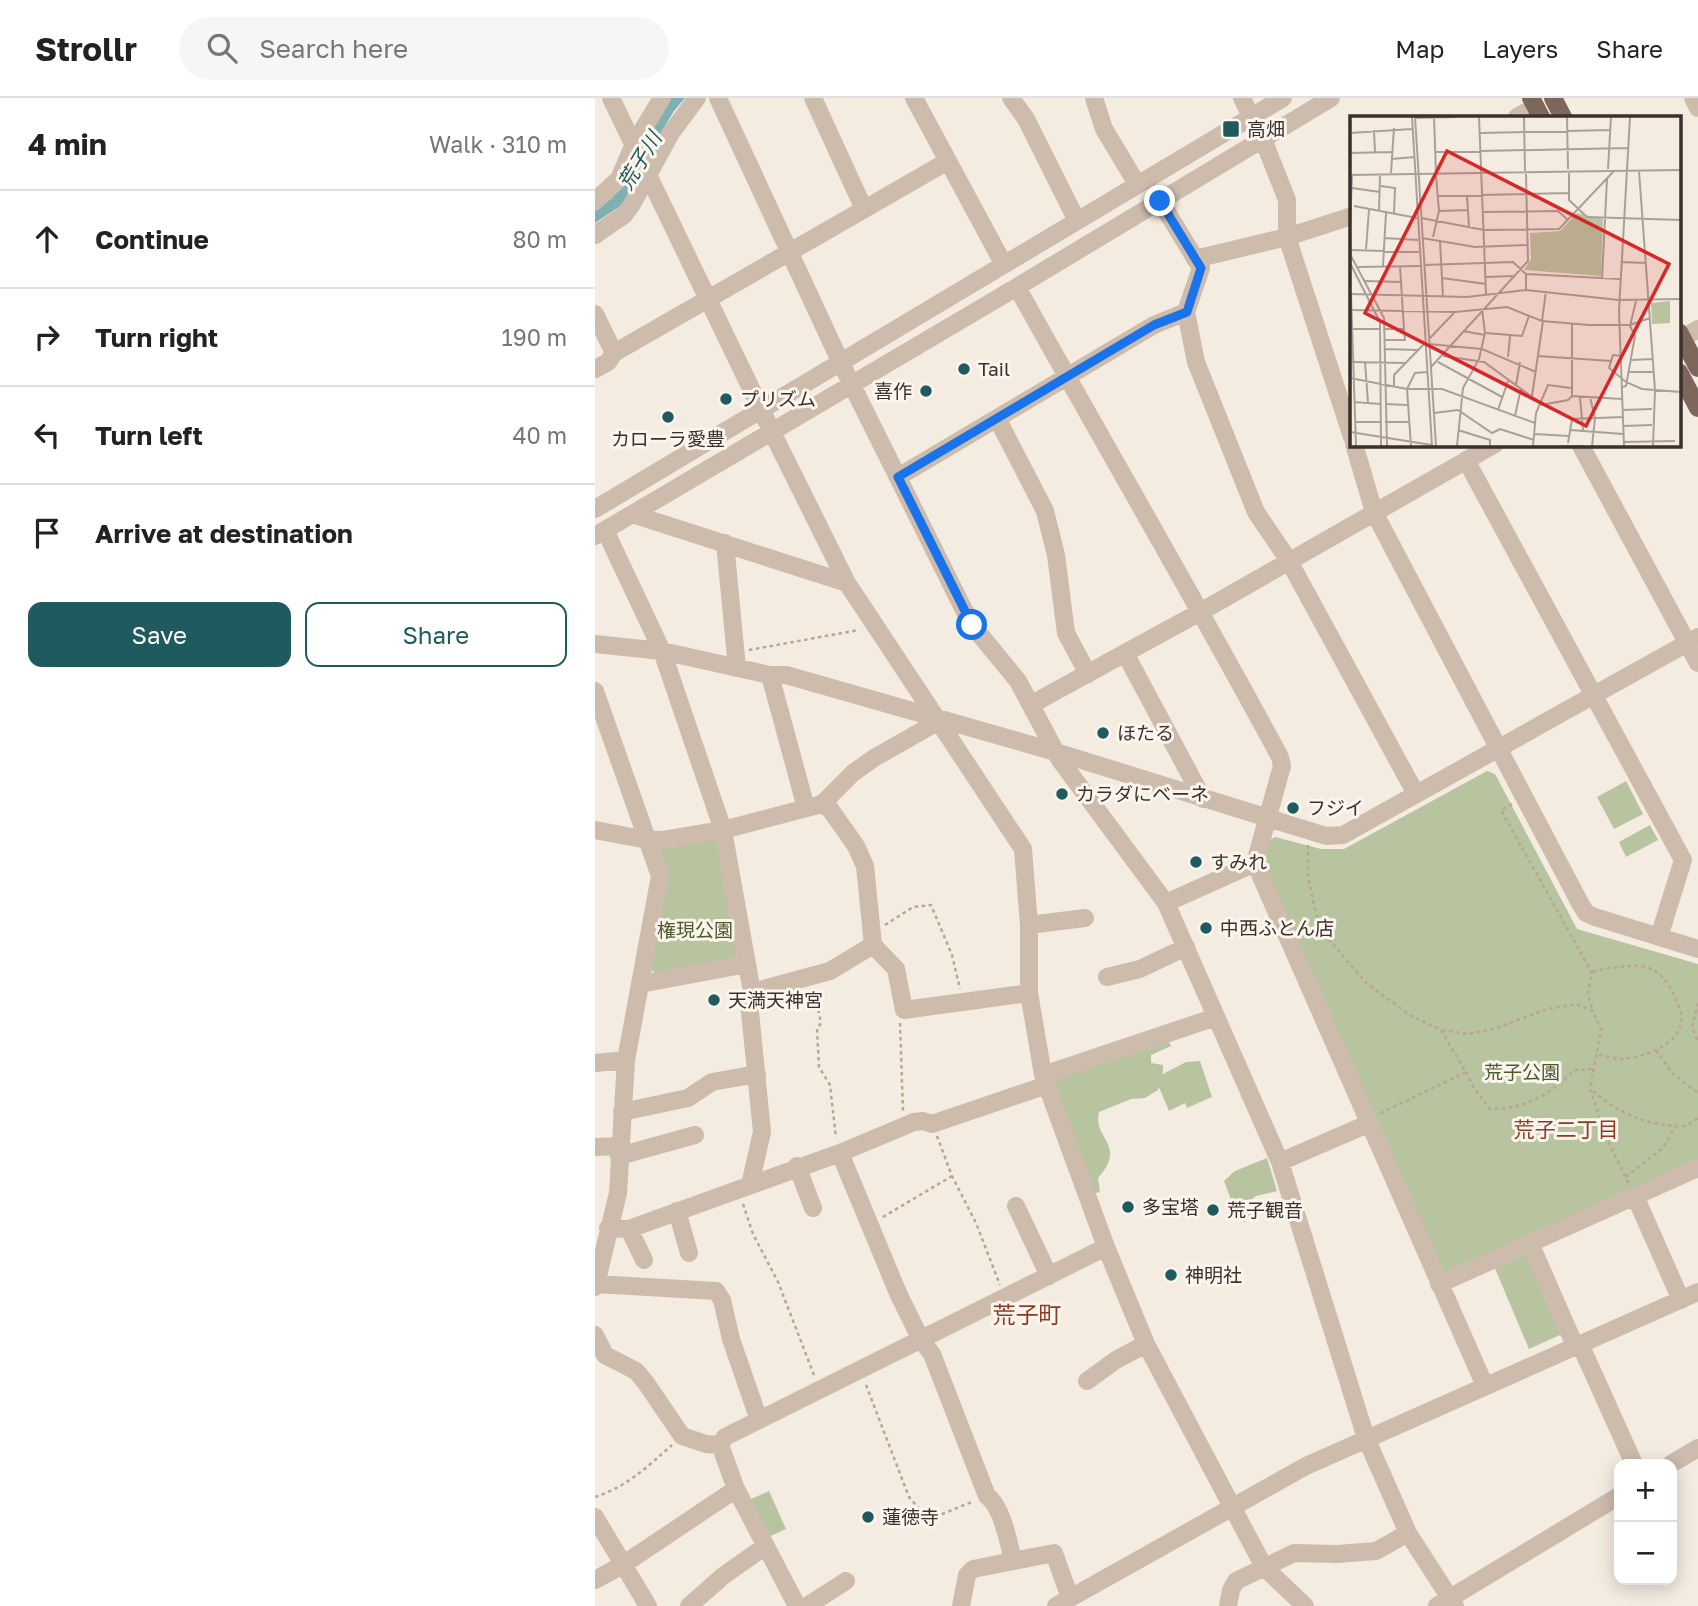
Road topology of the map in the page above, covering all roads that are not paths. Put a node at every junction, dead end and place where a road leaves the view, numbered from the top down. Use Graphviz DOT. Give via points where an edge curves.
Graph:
graph roads {
  1 [pos="611,98"];
  2 [pos="662,98"];
  3 [pos="697,98"];
  4 [pos="718,98"];
  5 [pos="813,98"];
  6 [pos="914,98"];
  7 [pos="1011,98"];
  8 [pos="1094,98"];
  9 [pos="1242,98"];
  10 [pos="1283,98"];
  11 [pos="1331,98"];
  12 [pos="1553,98"];
  13 [pos="1693,98"];
  14 [pos="1536,107"];
  15 [pos="1698,108"];
  16 [pos="1519,116"];
  17 [pos="1562,116"];
  18 [pos="1251,117"];
  19 [pos="1263,139"];
  20 [pos="636,147"];
  21 [pos="948,161"];
  22 [pos="648,174"];
  23 [pos="1137,184"];
  24 [pos="595,201"];
  25 [pos="1160,201"];
  26 [pos="865,209"];
  27 [pos="1350,217"];
  28 [pos="1077,220"];
  29 [pos="595,234"];
  30 [pos="1287,237"];
  31 [pos="790,252"];
  32 [pos="1195,259"];
  33 [pos="1003,263"];
  34 [pos="1017,287"];
  35 [pos="709,299"];
  36 [pos="1187,312"];
  37 [pos="595,314"];
  38 [pos="1684,335"];
  39 [pos="614,353"];
  40 [pos="840,361"];
  41 [pos="1698,368"];
  42 [pos="595,369"];
  43 [pos="1067,376"];
  44 [pos="1681,376"];
  45 [pos="852,384"];
  46 [pos="1698,408"];
  47 [pos="762,409"];
  48 [pos="997,418"];
  49 [pos="1350,426"];
  50 [pos="772,432"];
  51 [pos="1355,446"];
  52 [pos="1491,446"];
  53 [pos="1581,446"];
  54 [pos="1466,460"];
  55 [pos="898,477"];
  56 [pos="595,508"];
  57 [pos="1374,512"];
  58 [pos="632,514"];
  59 [pos="600,533"];
  60 [pos="725,543"];
  61 [pos="1289,561"];
  62 [pos="847,583"];
  63 [pos="1202,611"];
  64 [pos="1693,640"];
  65 [pos="595,645"];
  66 [pos="662,651"];
  67 [pos="1125,653"];
  68 [pos="736,660"];
  69 [pos="1698,663"];
  70 [pos="1087,674"];
  71 [pos="770,675"];
  72 [pos="595,691"];
  73 [pos="1594,694"];
  74 [pos="1032,704"];
  75 [pos="937,719"];
  76 [pos="1500,747"];
  77 [pos="1056,752"];
  78 [pos="1416,794"];
  79 [pos="1203,799"];
  80 [pos="814,806"];
  81 [pos="1269,819"];
  82 [pos="595,830"];
  83 [pos="723,831"];
  84 [pos="648,840"];
  85 [pos="1255,863"];
  86 [pos="1166,902"];
  87 [pos="1085,918"];
  88 [pos="1028,925"];
  89 [pos="1659,937"];
  90 [pos="871,939"];
  91 [pos="1186,947"];
  92 [pos="1698,948"];
  93 [pos="747,964"];
  94 [pos="1107,977"];
  95 [pos="640,984"];
  96 [pos="752,992"];
  97 [pos="1028,993"];
  98 [pos="1216,1017"];
  99 [pos="626,1060"];
  100 [pos="595,1063"];
  101 [pos="757,1074"];
  102 [pos="1045,1080"];
  103 [pos="622,1112"];
  104 [pos="1369,1121"];
  105 [pos="695,1135"];
  106 [pos="595,1147"];
  107 [pos="619,1151"];
  108 [pos="839,1152"];
  109 [pos="1280,1162"];
  110 [pos="797,1166"];
  111 [pos="1698,1168"];
  112 [pos="744,1188"];
  113 [pos="1635,1196"];
  114 [pos="1016,1206"];
  115 [pos="813,1208"];
  116 [pos="677,1211"];
  117 [pos="608,1228"];
  118 [pos="629,1229"];
  119 [pos="1530,1243"];
  120 [pos="1106,1247"];
  121 [pos="689,1253"];
  122 [pos="644,1260"];
  123 [pos="1049,1276"];
  124 [pos="1439,1284"];
  125 [pos="596,1285"];
  126 [pos="1698,1292"];
  127 [pos="1681,1300"];
  128 [pos="595,1335"];
  129 [pos="921,1340"];
  130 [pos="1146,1344"];
  131 [pos="1578,1345"];
  132 [pos="1087,1381"];
  133 [pos="1485,1386"];
  134 [pos="759,1420"];
  135 [pos="1366,1438"];
  136 [pos="720,1445"];
  137 [pos="1698,1448"];
  138 [pos="1632,1459"];
  139 [pos="1677,1460"];
  140 [pos="736,1489"];
  141 [pos="1614,1499"];
  142 [pos="1232,1506"];
  143 [pos="595,1517"];
  144 [pos="1408,1533"];
  145 [pos="764,1547"];
  146 [pos="1013,1561"];
  147 [pos="624,1564"];
  148 [pos="1264,1567"];
  149 [pos="595,1580"];
  150 [pos="846,1581"];
  151 [pos="1063,1602"];
  152 [pos="1447,1603"];
  153 [pos="648,1606"];
  154 [pos="689,1606"];
  155 [pos="797,1606"];
  156 [pos="807,1606"];
  157 [pos="961,1606"];
  158 [pos="1228,1606"];
  159 [pos="1305,1606"];
  1 -- 20 [label="street"];
  2 -- 20 [label="street"];
  3 -- 22 [label="street"];
  4 -- 31 [label="street"];
  5 -- 26 [label="street"];
  6 -- 21 [label="street"];
  7 -- 28 [label="street"];
  8 -- 23 [label="street" via="1104,129"];
  9 -- 18 [label="street"];
  10 -- 18 [label="street"];
  11 -- 19 [label="street"];
  12 -- 17 [label="main road"];
  13 -- 15 [label="street"];
  14 -- 16 [label="street"];
  18 -- 23 [label="street"];
  19 -- 25 [label="street"];
  19 -- 30 [label="street" via="1287,200"];
  20 -- 22 [label="street"];
  20 -- 24 [label="street" via="619,178"];
  21 -- 26 [label="street"];
  21 -- 33 [label="street"];
  22 -- 29 [label="street" via="624,215"];
  22 -- 35 [label="street"];
  23 -- 28 [label="street"];
  25 -- 32 [label="street"];
  25 -- 34 [label="street"];
  26 -- 31 [label="street"];
  27 -- 30 [label="street"];
  28 -- 33 [label="street"];
  30 -- 32 [label="street"];
  30 -- 49 [label="street"];
  31 -- 35 [label="street"];
  31 -- 40 [label="street"];
  32 -- 36 [label="street" via="1201,268"];
  33 -- 40 [label="street"];
  34 -- 43 [label="street"];
  34 -- 45 [label="street"];
  35 -- 39 [label="street"];
  35 -- 47 [label="street"];
  36 -- 43 [label="street" via="1154,325"];
  36 -- 61 [label="street" via="1196,362 1256,512"];
  37 -- 39 [label="street"];
  38 -- 41 [label="main road"];
  39 -- 42 [label="street"];
  40 -- 45 [label="street"];
  40 -- 47 [label="street"];
  43 -- 48 [label="street"];
  43 -- 63 [label="street"];
  44 -- 46 [label="main road"];
  45 -- 50 [label="street"];
  45 -- 55 [label="street"];
  47 -- 50 [label="street"];
  47 -- 56 [label="street"];
  48 -- 55 [label="street"];
  48 -- 70 [label="street" via="1045,511 1066,633"];
  50 -- 58 [label="street"];
  50 -- 62 [label="street"];
  51 -- 57 [label="street"];
  52 -- 54 [label="street"];
  53 -- 64 [label="street"];
  54 -- 57 [label="street"];
  54 -- 73 [label="street"];
  55 -- 74 [label="street" via="972,625"];
  57 -- 61 [label="street"];
  57 -- 76 [label="street"];
  58 -- 59 [label="street"];
  58 -- 60 [label="street"];
  59 -- 66 [label="street"];
  60 -- 62 [label="street"];
  60 -- 68 [label="street"];
  61 -- 63 [label="street"];
  61 -- 78 [label="street"];
  62 -- 75 [label="street"];
  63 -- 67 [label="street"];
  63 -- 81 [label="street" via="1280,757 1282,766"];
  64 -- 69 [label="street"];
  64 -- 73 [label="street"];
  65 -- 66 [label="street"];
  66 -- 68 [label="street"];
  66 -- 83 [label="street"];
  67 -- 70 [label="street"];
  67 -- 79 [label="street"];
  68 -- 71 [label="street"];
  70 -- 74 [label="street"];
  71 -- 75 [label="street" via="786,675"];
  71 -- 80 [label="street"];
  72 -- 84 [label="street"];
  73 -- 76 [label="street"];
  73 -- 89 [label="street" via="1683,860"];
  74 -- 77 [label="street"];
  75 -- 77 [label="street"];
  75 -- 80 [label="street" via="874,758"];
  75 -- 88 [label="street" via="1023,849"];
  76 -- 78 [label="street"];
  76 -- 89 [label="street" via="1586,912"];
  77 -- 79 [label="street"];
  77 -- 86 [label="street"];
  78 -- 81 [label="street" via="1343,835 1326,836"];
  79 -- 81 [label="street"];
  80 -- 83 [label="street"];
  80 -- 90 [label="street" via="829,809 865,866"];
  81 -- 85 [label="street"];
  82 -- 84 [label="street"];
  83 -- 84 [label="street"];
  83 -- 93 [label="street"];
  84 -- 95 [label="street" via="660,876"];
  85 -- 86 [label="street"];
  85 -- 104 [label="street"];
  86 -- 91 [label="street"];
  87 -- 88 [label="street"];
  88 -- 97 [label="street"];
  89 -- 92 [label="street"];
  90 -- 96 [label="street" via="830,971"];
  90 -- 97 [label="street" via="896,969 904,1010"];
  91 -- 94 [label="street" via="1140,969"];
  91 -- 98 [label="street"];
  93 -- 95 [label="street"];
  93 -- 96 [label="street"];
  95 -- 99 [label="street"];
  96 -- 101 [label="street" via="749,1002"];
  97 -- 102 [label="street"];
  98 -- 102 [label="street"];
  98 -- 109 [label="street"];
  99 -- 100 [label="street"];
  99 -- 103 [label="street"];
  101 -- 103 [label="street" via="712,1082 688,1098"];
  101 -- 112 [label="street" via="761,1132"];
  102 -- 108 [label="street" via="932,1124 923,1121 904,1126"];
  102 -- 120 [label="street"];
  103 -- 107 [label="street"];
  104 -- 109 [label="street"];
  104 -- 124 [label="street"];
  105 -- 107 [label="street"];
  106 -- 107 [label="street"];
  107 -- 117 [label="street" via="618,1193"];
  108 -- 110 [label="street"];
  108 -- 129 [label="street"];
  109 -- 135 [label="street"];
  110 -- 112 [label="street"];
  110 -- 115 [label="street"];
  111 -- 113 [label="street"];
  112 -- 116 [label="street"];
  113 -- 119 [label="street"];
  113 -- 127 [label="street"];
  114 -- 123 [label="street"];
  116 -- 118 [label="street"];
  116 -- 121 [label="street"];
  117 -- 118 [label="street"];
  117 -- 125 [label="street"];
  118 -- 122 [label="street"];
  119 -- 124 [label="street"];
  119 -- 131 [label="street"];
  120 -- 123 [label="street"];
  120 -- 130 [label="street"];
  123 -- 129 [label="street"];
  124 -- 133 [label="street"];
  125 -- 134 [label="street" via="716,1291"];
  126 -- 127 [label="street"];
  127 -- 131 [label="street"];
  128 -- 136 [label="street" via="605,1355 636,1371 682,1436"];
  129 -- 134 [label="street"];
  129 -- 146 [label="street" via="932,1354 987,1496 993,1500"];
  130 -- 132 [label="street"];
  130 -- 142 [label="street"];
  131 -- 133 [label="street"];
  131 -- 138 [label="street"];
  133 -- 135 [label="street"];
  134 -- 136 [label="street" via="725,1437"];
  135 -- 142 [label="street"];
  135 -- 144 [label="street"];
  136 -- 140 [label="street"];
  137 -- 139 [label="street"];
  140 -- 145 [label="street"];
  140 -- 147 [label="street"];
  141 -- 152 [label="street"];
  142 -- 148 [label="street"];
  142 -- 151 [label="street"];
  143 -- 147 [label="street"];
  144 -- 148 [label="street" via="1376,1551 1298,1552"];
  144 -- 152 [label="street"];
  145 -- 154 [label="street"];
  145 -- 155 [label="street"];
  146 -- 151 [label="street" via="1054,1553"];
  146 -- 157 [label="street" via="973,1569 967,1575"];
  147 -- 149 [label="street"];
  147 -- 153 [label="street"];
  148 -- 158 [label="street" via="1236,1580"];
  148 -- 159 [label="street"];
  150 -- 156 [label="street"];
}
